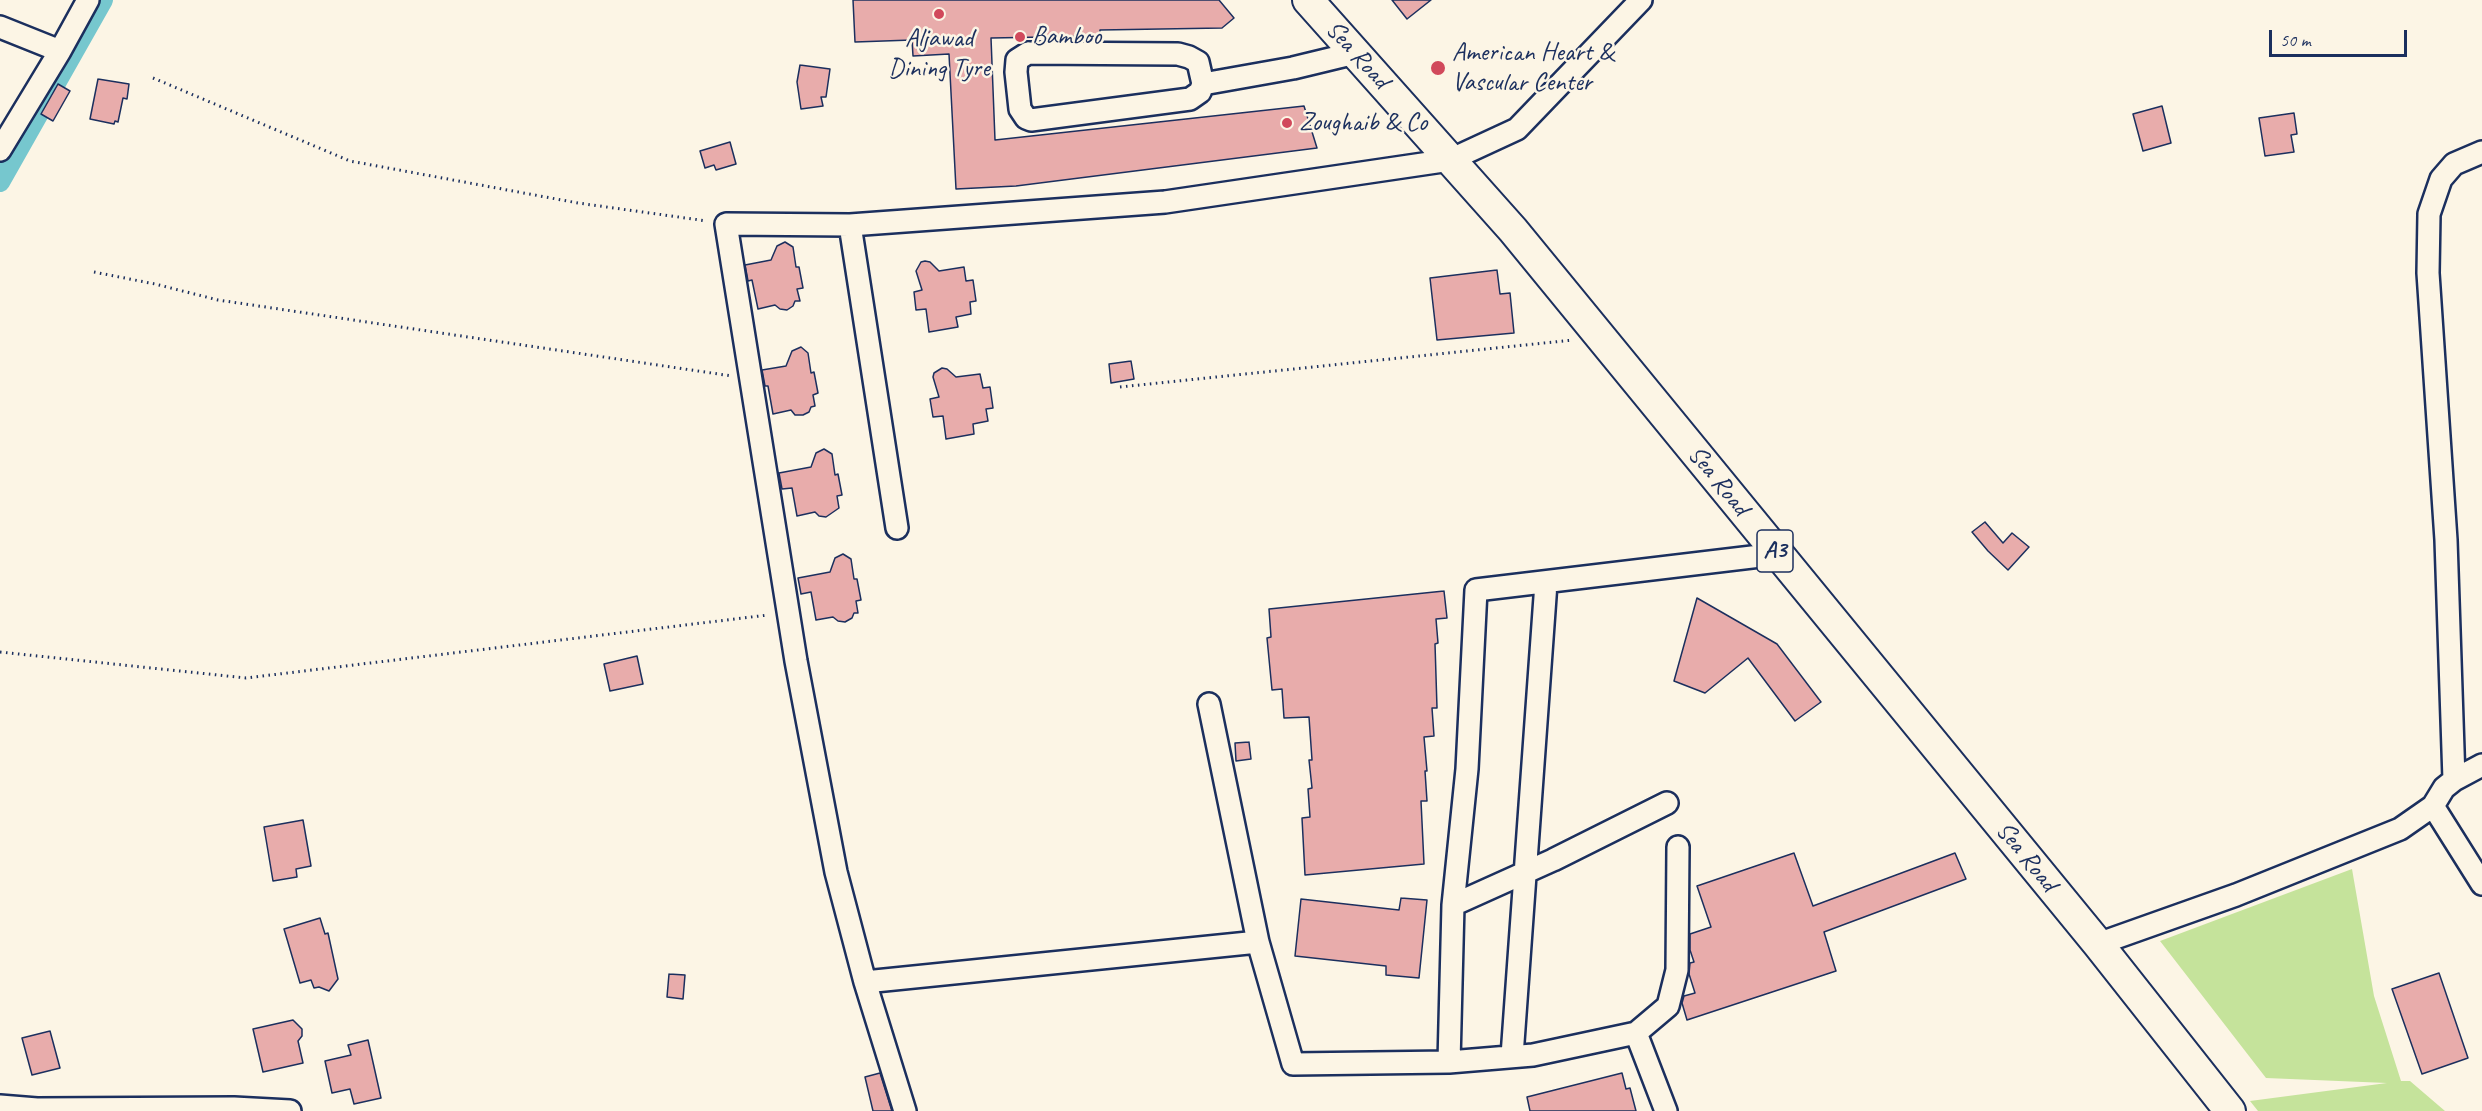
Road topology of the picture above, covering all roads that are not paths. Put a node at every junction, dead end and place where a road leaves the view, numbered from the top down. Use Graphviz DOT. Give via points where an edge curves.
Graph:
graph roads {
  1 [pos="88,0"];
  2 [pos="1308,0"];
  3 [pos="1641,0"];
  4 [pos="0,27"];
  5 [pos="60,51"];
  6 [pos="1355,53"];
  7 [pos="1203,84"];
  8 [pos="0,150"];
  9 [pos="2482,152"];
  10 [pos="1450,160"];
  11 [pos="850,225"];
  12 [pos="897,528"];
  13 [pos="1777,554"];
  14 [pos="1546,583"];
  15 [pos="1209,704"];
  16 [pos="2482,765"];
  17 [pos="2454,780"];
  18 [pos="1667,803"];
  19 [pos="2433,806"];
  20 [pos="1678,847"];
  21 [pos="1527,872"];
  22 [pos="2482,884"];
  23 [pos="1453,905"];
  24 [pos="1258,942"];
  25 [pos="2097,944"];
  26 [pos="865,982"];
  27 [pos="1636,1033"];
  28 [pos="1512,1056"];
  29 [pos="1449,1062"];
  30 [pos="0,1106"];
  31 [pos="290,1111"];
  32 [pos="905,1111"];
  33 [pos="1666,1111"];
  34 [pos="2230,1111"];
  1 -- 5 [label="street"];
  2 -- 6 [label="highway, Sea Road / A3"];
  3 -- 10 [label="street" via="1517,129"];
  4 -- 5 [label="street"];
  5 -- 8 [label="street"];
  6 -- 7 [label="street"];
  6 -- 10 [label="highway, Sea Road / A3"];
  7 -- 7 [label="street" via="1190,99 1031,120 1020,109 1016,64 1028,53 1178,54 1198,62"];
  9 -- 17 [label="street" via="2454,164 2440,179 2429,214 2428,273 2446,540"];
  10 -- 11 [label="street" via="1165,202"];
  10 -- 13 [label="highway, Sea Road / A3" via="1513,230"];
  11 -- 12 [label="street"];
  11 -- 26 [label="street" via="726,224 788,613 836,872"];
  13 -- 14 [label="street"];
  13 -- 25 [label="highway, Sea Road / A3"];
  14 -- 21 [label="street"];
  14 -- 23 [label="street" via="1476,590 1467,769"];
  15 -- 24 [label="street"];
  16 -- 17 [label="street"];
  17 -- 19 [label="street"];
  18 -- 21 [label="street"];
  19 -- 22 [label="street"];
  19 -- 25 [label="street" via="2400,829 2236,895"];
  20 -- 27 [label="street" via="1677,970 1668,1006"];
  21 -- 23 [label="street"];
  21 -- 28 [label="street"];
  23 -- 29 [label="street"];
  24 -- 26 [label="street"];
  24 -- 29 [label="street" via="1293,1064"];
  25 -- 34 [label="highway, Sea Road / A3"];
  26 -- 32 [label="street"];
  27 -- 28 [label="street"];
  27 -- 33 [label="street"];
  28 -- 29 [label="street"];
  30 -- 31 [label="street"];
}
